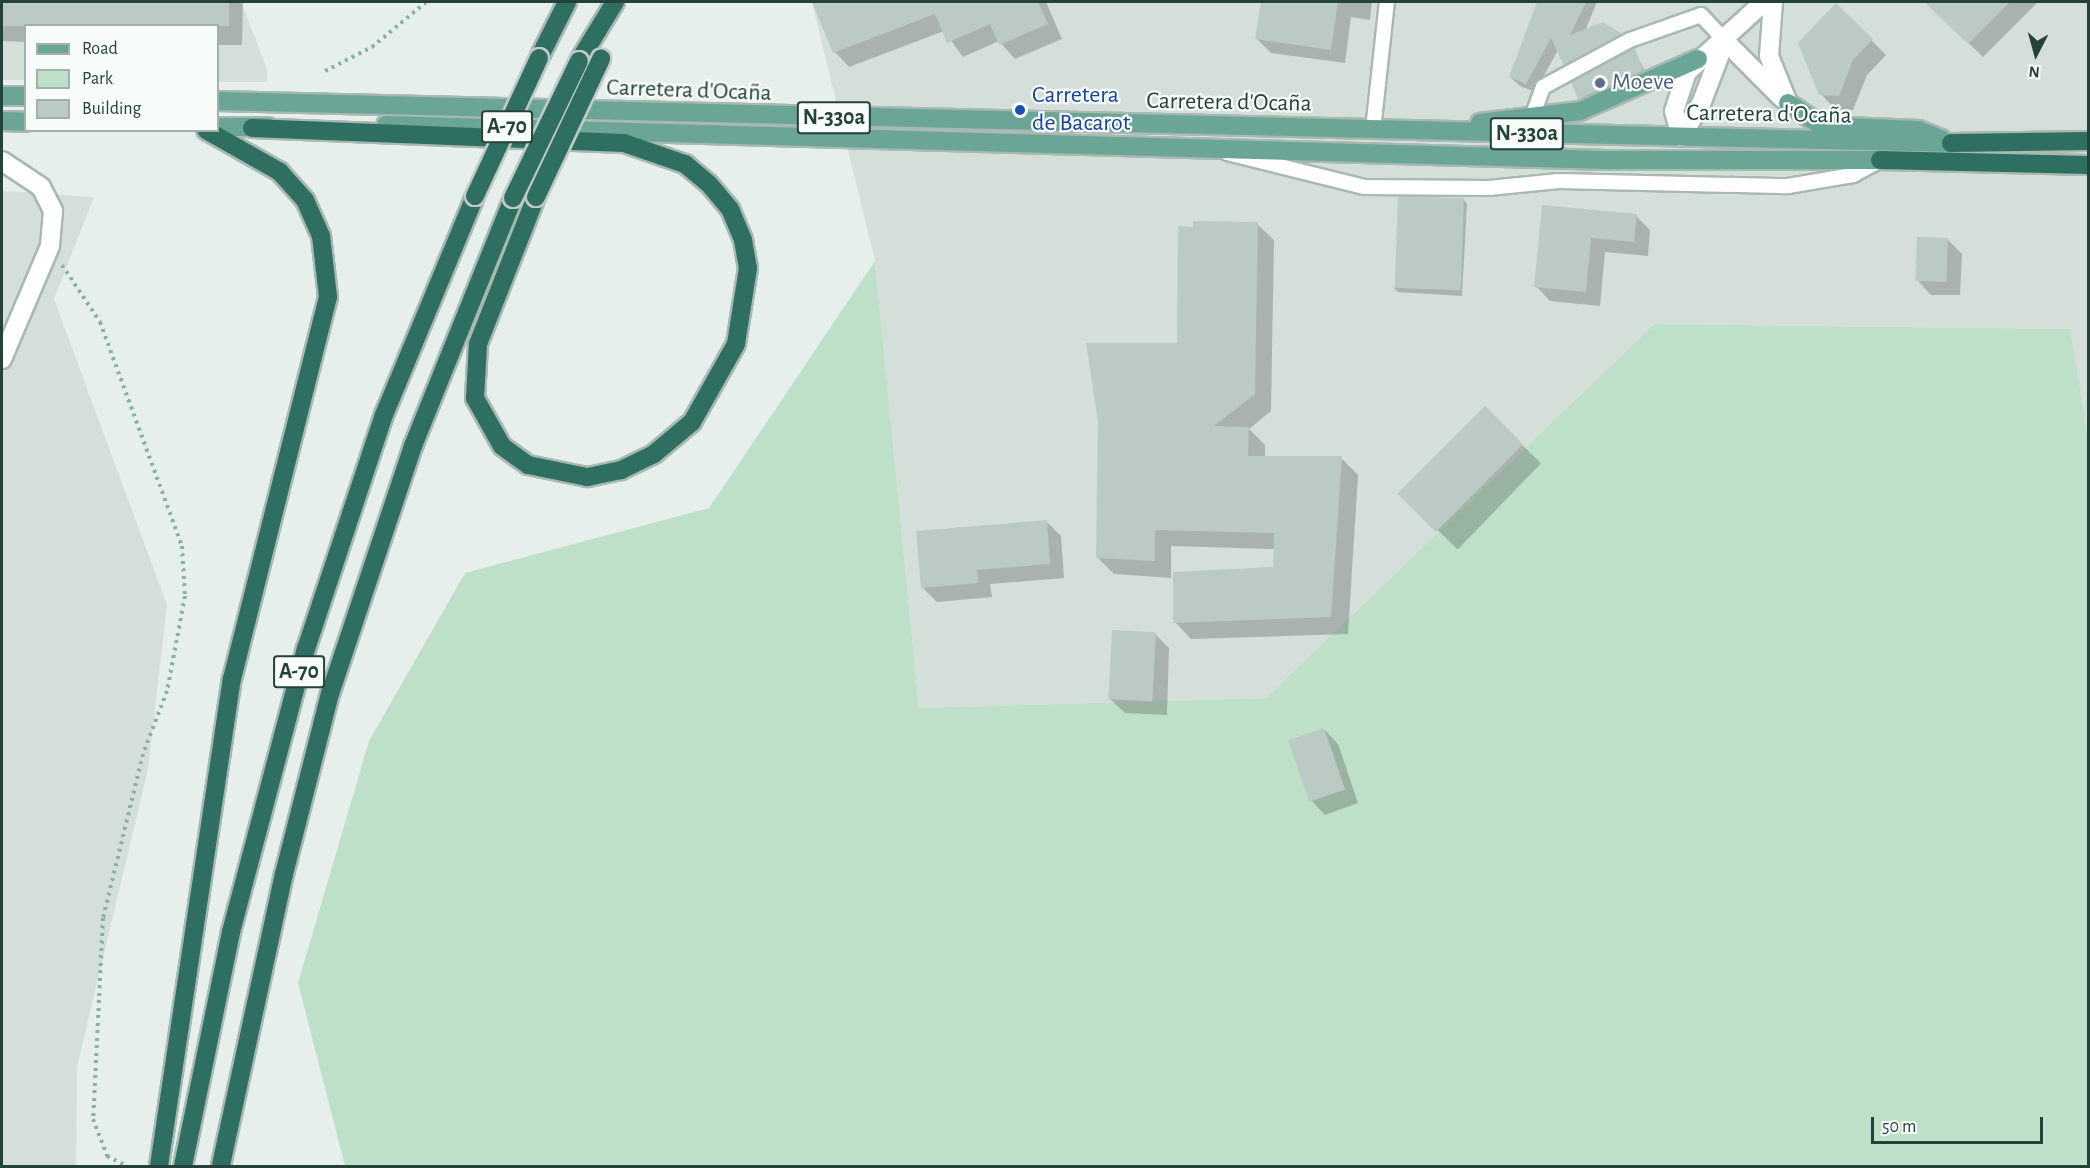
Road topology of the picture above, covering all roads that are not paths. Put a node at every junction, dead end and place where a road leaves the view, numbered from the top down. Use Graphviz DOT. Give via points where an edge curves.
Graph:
graph roads {
  1 [pos="567,2"];
  2 [pos="1387,2"];
  3 [pos="1764,2"];
  4 [pos="1773,2"];
  5 [pos="612,7"];
  6 [pos="1725,41"];
  7 [pos="1698,59"];
  8 [pos="2,96"];
  9 [pos="24,96"];
  10 [pos="219,101"];
  11 [pos="1788,103"];
  12 [pos="1531,120"];
  13 [pos="2,121"];
  14 [pos="24,122"];
  15 [pos="219,127"];
  16 [pos="252,128"];
  17 [pos="1373,130"];
  18 [pos="210,132"];
  19 [pos="1681,137"];
  20 [pos="2088,141"];
  21 [pos="1951,143"];
  22 [pos="1219,151"];
  23 [pos="1262,151"];
  24 [pos="1880,160"];
  25 [pos="2,161"];
  26 [pos="1853,161"];
  27 [pos="2088,165"];
  28 [pos="2,358"];
  29 [pos="221,1165"];
  30 [pos="159,1167"];
  31 [pos="183,1167"];
  1 -- 31 [label="highway, A-70, bridge" via="475,196 384,415 306,649 231,932"];
  2 -- 17 [label="lane"];
  3 -- 6 [label="street"];
  4 -- 11 [label="street" via="1769,56"];
  5 -- 16 [label="highway, bridge" via="601,59 536,197 478,344 475,398 502,446 528,465 587,477 621,470 654,454 692,422 736,344 748,268 743,240 730,209 709,184 685,164 624,143"];
  5 -- 29 [label="highway, A-70, bridge" via="579,61 513,198 413,446 330,694 274,916"];
  6 -- 7 [label="street"];
  6 -- 11 [label="street"];
  6 -- 12 [label="lane" via="1701,15 1640,35 1543,87"];
  6 -- 19 [label="street" via="1701,104"];
  7 -- 12 [label="main road" via="1617,98"];
  7 -- 19 [label="street" via="1676,99"];
  8 -- 9 [label="main road"];
  10 -- 17 [label="main road, Carretera d'Ocaña / N-330a"];
  11 -- 21 [label="main road" via="1822,126 1918,130"];
  12 -- 17 [label="main road"];
  13 -- 14 [label="main road"];
  15 -- 16 [label="main road, Carretera d'Ocaña / N-330a"];
  16 -- 22 [label="main road, Carretera d'Ocaña / N-330a" via="622,128"];
  17 -- 19 [label="main road, Carretera d'Ocaña / N-330a"];
  18 -- 30 [label="highway" via="280,172 305,200 321,236 328,297 232,679"];
  19 -- 21 [label="main road, Carretera d'Ocaña / N-330a"];
  19 -- 23 [label="main road" via="1663,149 1345,141"];
  19 -- 26 [label="main road" via="1696,149"];
  20 -- 21 [label="highway"];
  22 -- 23 [label="main road, Carretera d'Ocaña / N-330a"];
  22 -- 24 [label="lane" via="1276,170 1364,187 1489,188 1559,181 1788,186 1852,175"];
  23 -- 26 [label="main road, Carretera d'Ocaña / N-330a"];
  24 -- 26 [label="main road, Carretera d'Ocaña / N-330a"];
  24 -- 27 [label="highway"];
  25 -- 28 [label="street" via="41,187 53,211 50,246"];
}
